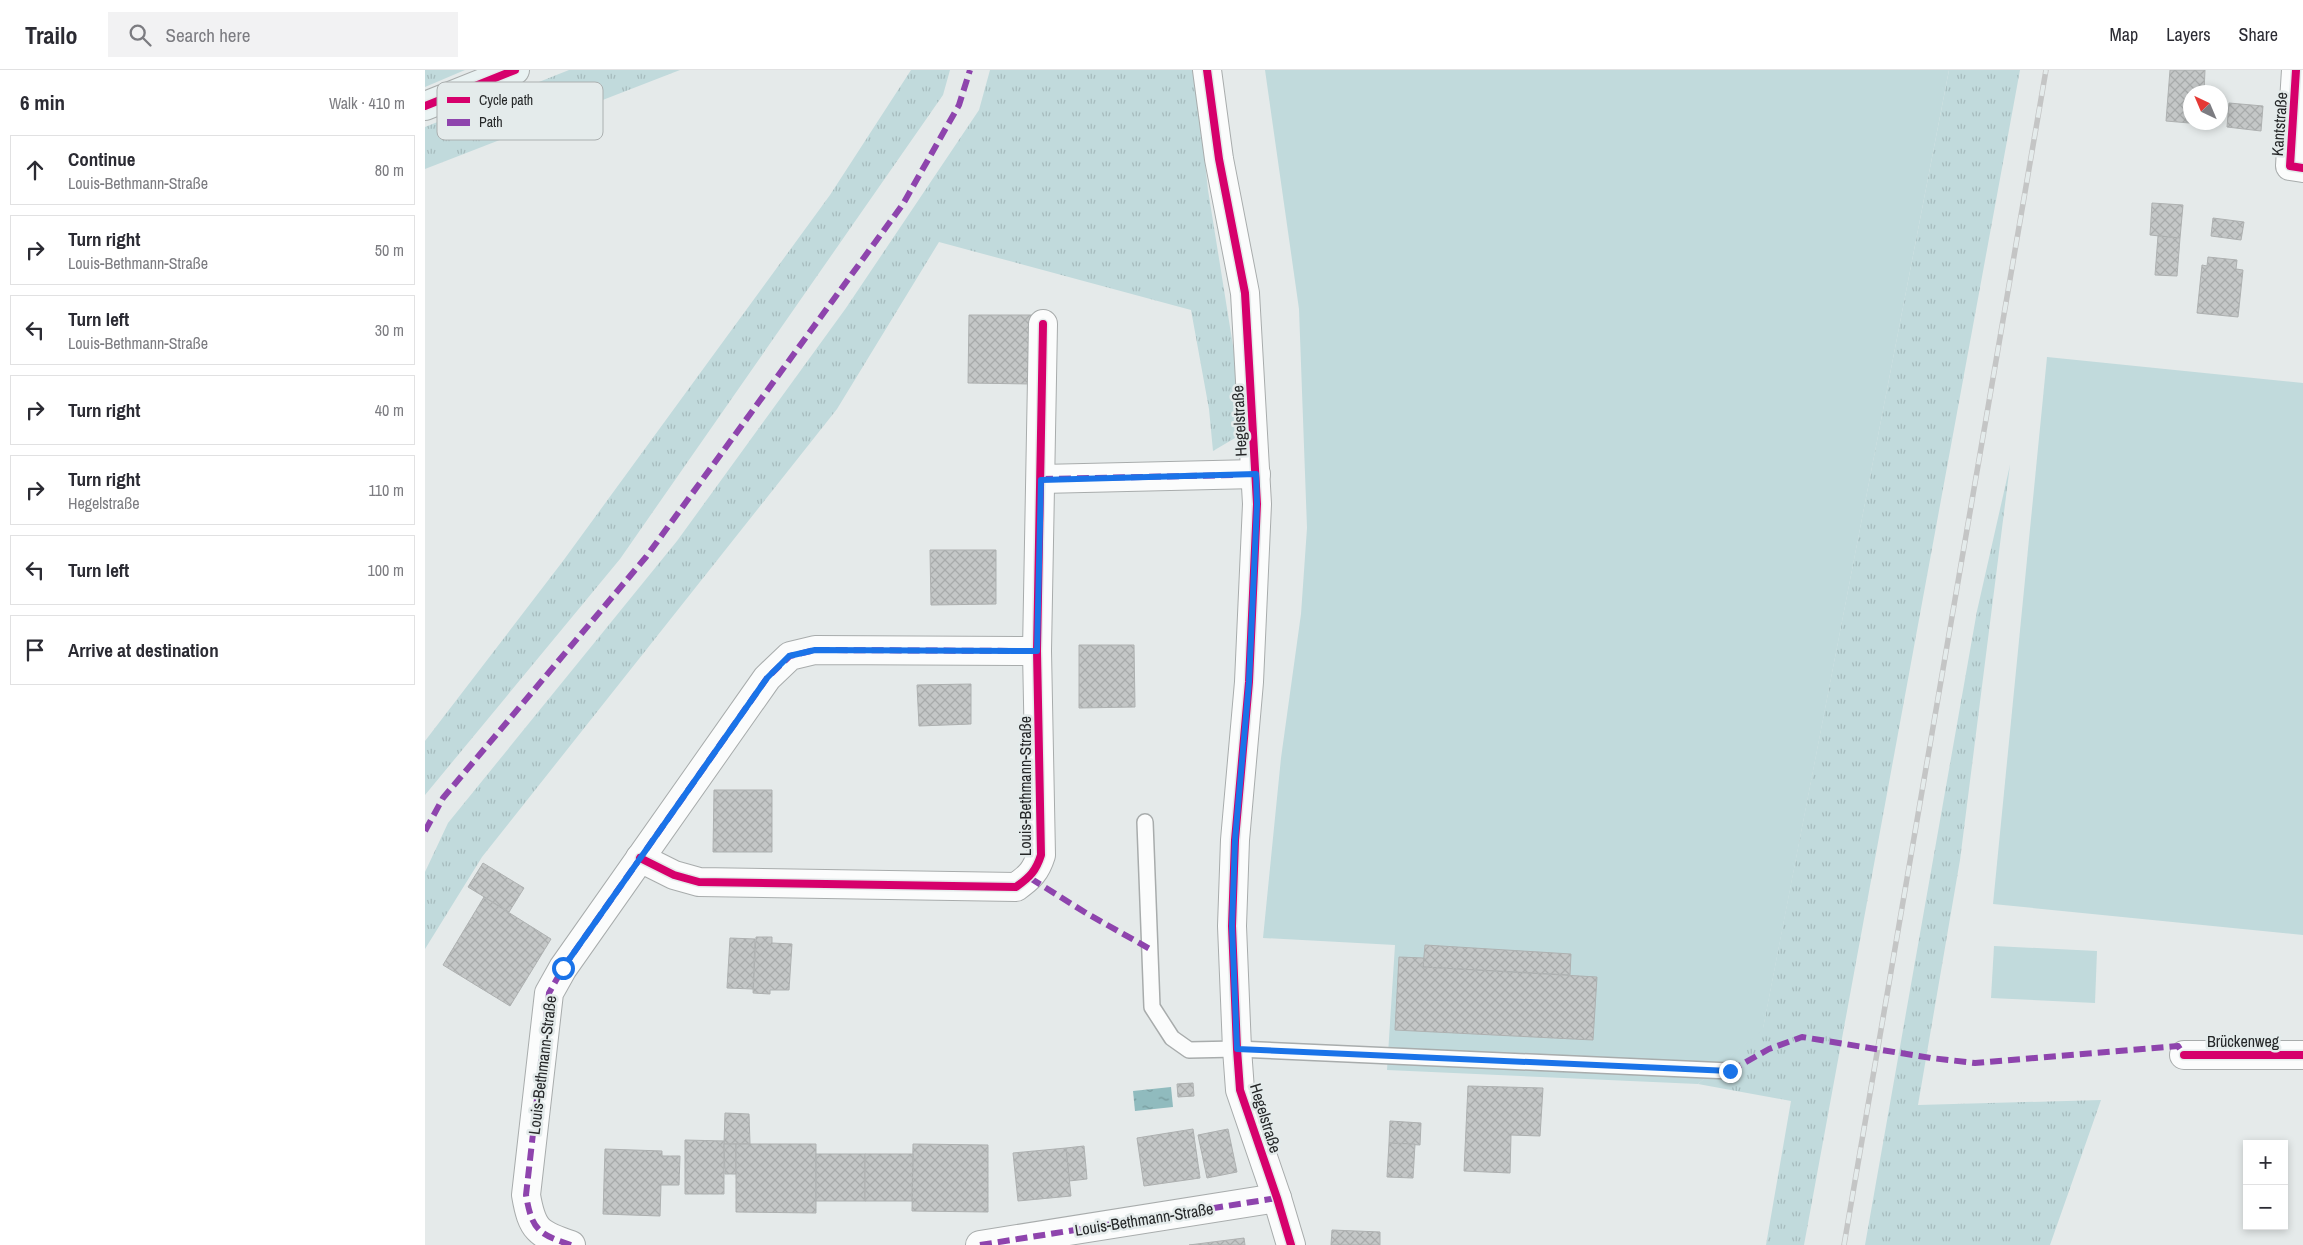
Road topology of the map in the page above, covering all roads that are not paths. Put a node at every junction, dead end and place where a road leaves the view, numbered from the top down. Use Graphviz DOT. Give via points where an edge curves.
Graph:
graph roads {
  1 [pos="515,70"];
  2 [pos="1207,70"];
  3 [pos="2297,70"];
  4 [pos="485,82"];
  5 [pos="437,101"];
  6 [pos="425,106"];
  7 [pos="2303,168"];
  8 [pos="1043,324"];
  9 [pos="1256,474"];
  10 [pos="1041,480"];
  11 [pos="1037,651"];
  12 [pos="1145,822"];
  13 [pos="640,858"];
  14 [pos="1237,1049"];
  15 [pos="2183,1055"];
  16 [pos="2303,1055"];
  17 [pos="1730,1071"];
  18 [pos="1277,1198"];
  19 [pos="540,1241"];
  20 [pos="571,1245"];
  21 [pos="980,1245"];
  22 [pos="1291,1245"];
  1 -- 4 [label="street"];
  2 -- 9 [label="street, Hegelstraße" via="1219,159 1245,293"];
  3 -- 7 [label="street, Kantstraße" via="2290,166"];
  5 -- 6 [label="street"];
  8 -- 10 [label="street, Louis-Bethmann-Straße"];
  9 -- 10 [label="street"];
  9 -- 14 [label="street, Hegelstraße" via="1249,682 1235,840 1232,926"];
  10 -- 11 [label="street, Louis-Bethmann-Straße"];
  11 -- 13 [label="street, Louis-Bethmann-Straße" via="815,650 789,656 767,678"];
  11 -- 13 [label="street, Louis-Bethmann-Straße" via="1041,855 1030,878 1016,887 699,882 674,875"];
  12 -- 14 [label="lane" via="1152,1007 1172,1038 1189,1050"];
  13 -- 19 [label="street, Louis-Bethmann-Straße" via="549,993 526,1195 530,1218"];
  14 -- 17 [label="lane"];
  14 -- 18 [label="street, Hegelstraße" via="1240,1090"];
  15 -- 16 [label="street, Brückenweg"];
  18 -- 21 [label="street, Louis-Bethmann-Straße"];
  18 -- 22 [label="street, Hegelstraße"];
  19 -- 20 [label="street, Louis-Bethmann-Straße"];
}
